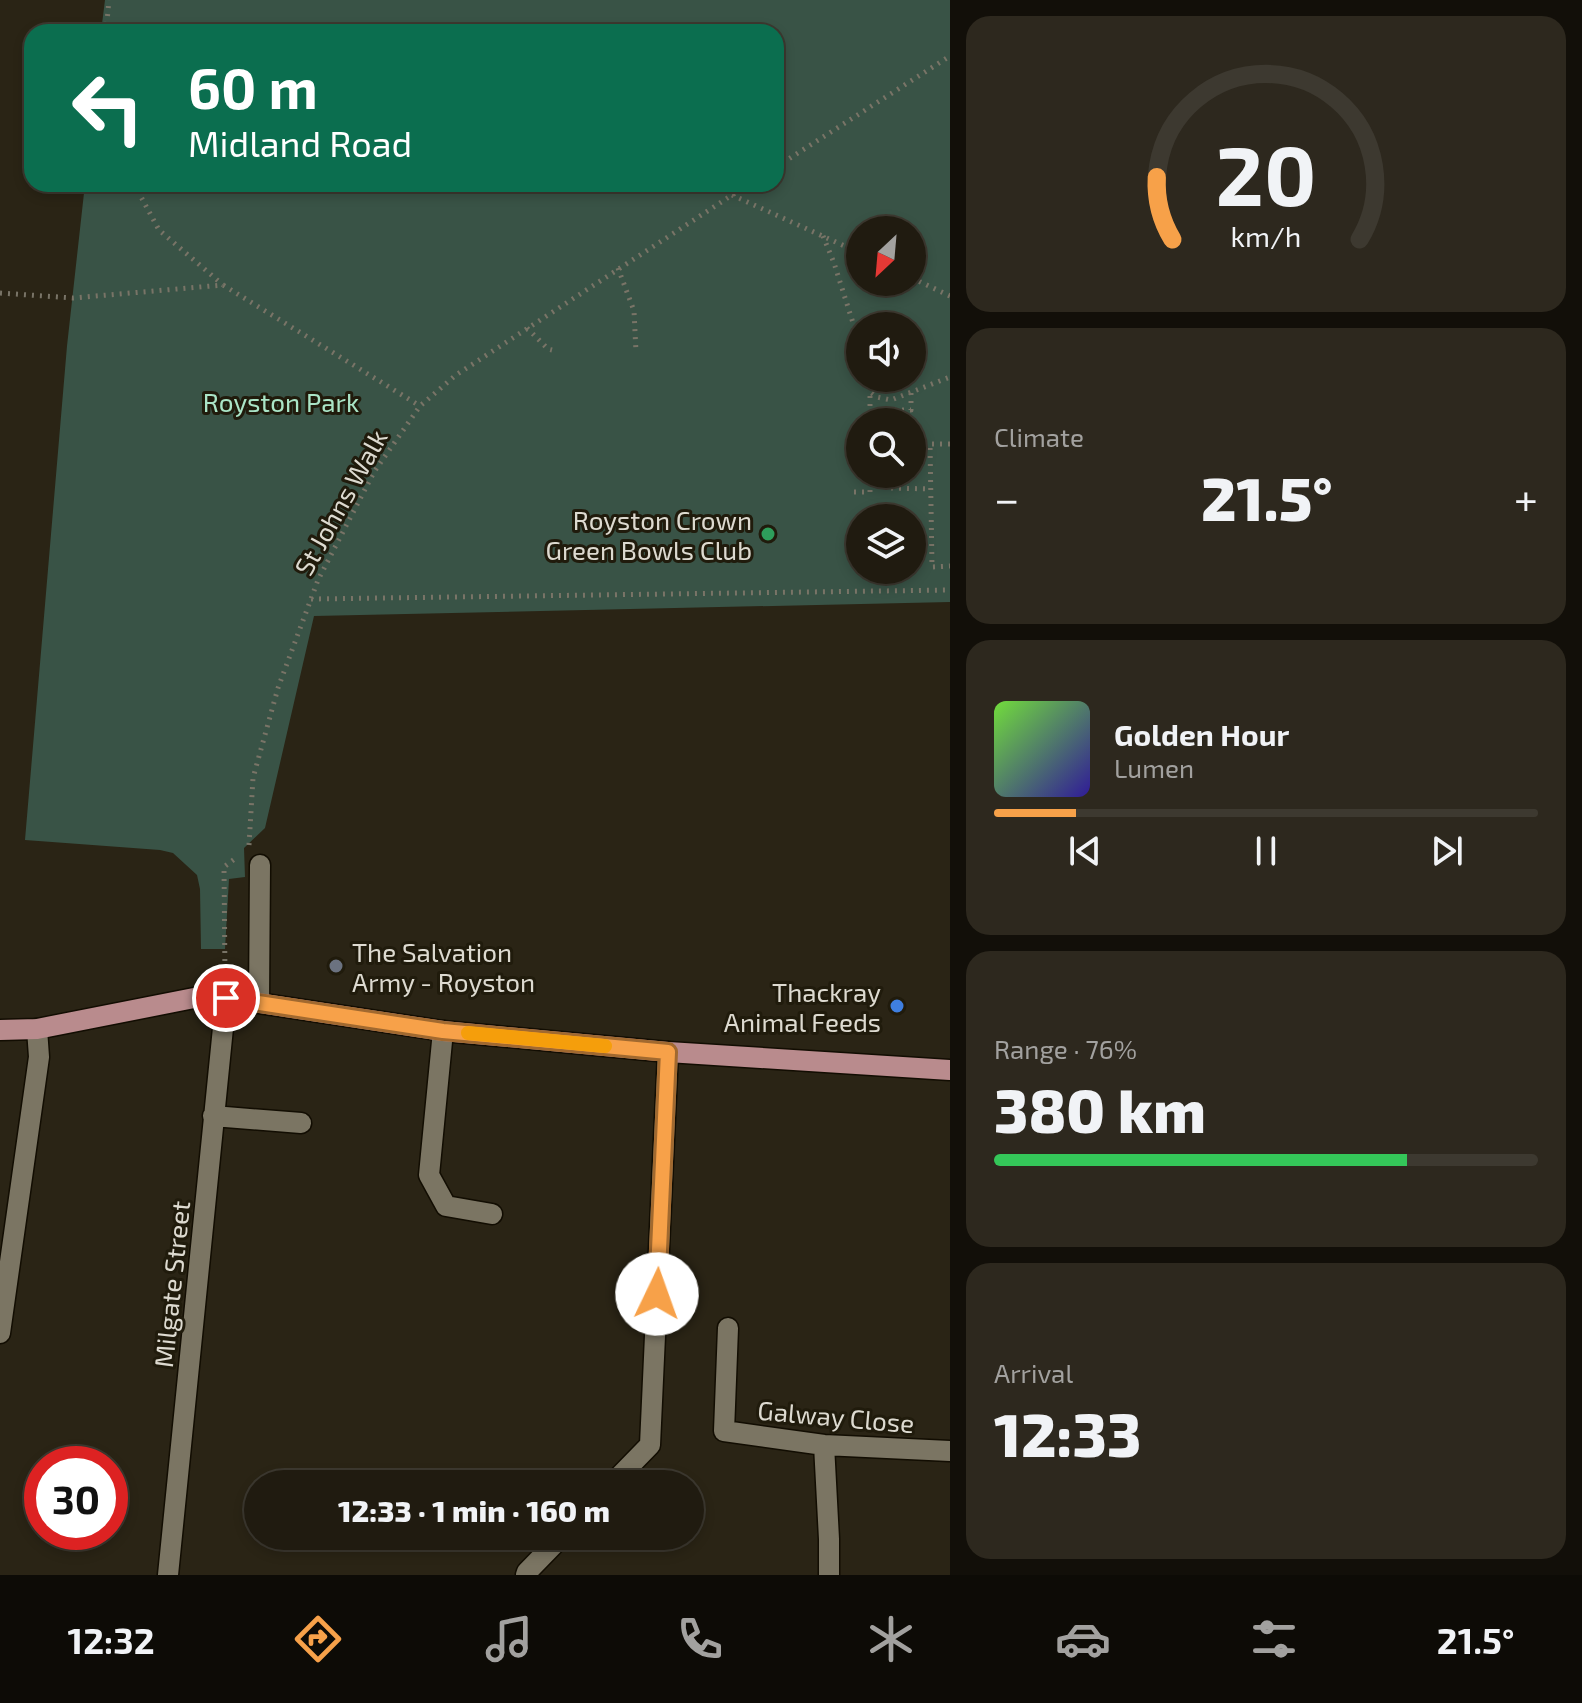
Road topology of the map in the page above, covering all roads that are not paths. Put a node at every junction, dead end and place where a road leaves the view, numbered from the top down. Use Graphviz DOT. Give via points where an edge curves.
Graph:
graph roads {
  1 [pos="260,865"];
  2 [pos="226,998"];
  3 [pos="259,1002"];
  4 [pos="37,1029"];
  5 [pos="0,1030"];
  6 [pos="443,1031"];
  7 [pos="668,1052"];
  8 [pos="950,1070"];
  9 [pos="213,1116"];
  10 [pos="301,1123"];
  11 [pos="492,1214"];
  12 [pos="728,1328"];
  13 [pos="0,1333"];
  14 [pos="824,1445"];
  15 [pos="950,1451"];
  16 [pos="626,1470"];
  17 [pos="548,1550"];
  18 [pos="168,1575"];
  19 [pos="526,1575"];
  20 [pos="829,1575"];
  1 -- 3 [label="street"];
  2 -- 3 [label="main road"];
  2 -- 4 [label="main road" via="194,998"];
  2 -- 9 [label="street, Milgate Street"];
  3 -- 6 [label="main road"];
  4 -- 5 [label="main road"];
  4 -- 13 [label="street" via="39,1057"];
  6 -- 7 [label="main road"];
  6 -- 11 [label="street" via="429,1175 446,1206"];
  7 -- 8 [label="main road"];
  7 -- 16 [label="street" via="650,1445"];
  9 -- 10 [label="street"];
  9 -- 18 [label="street, Milgate Street"];
  12 -- 14 [label="street, Galway Close" via="724,1431"];
  14 -- 15 [label="street, Galway Close"];
  14 -- 20 [label="street"];
  17 -- 19 [label="street"];
}
